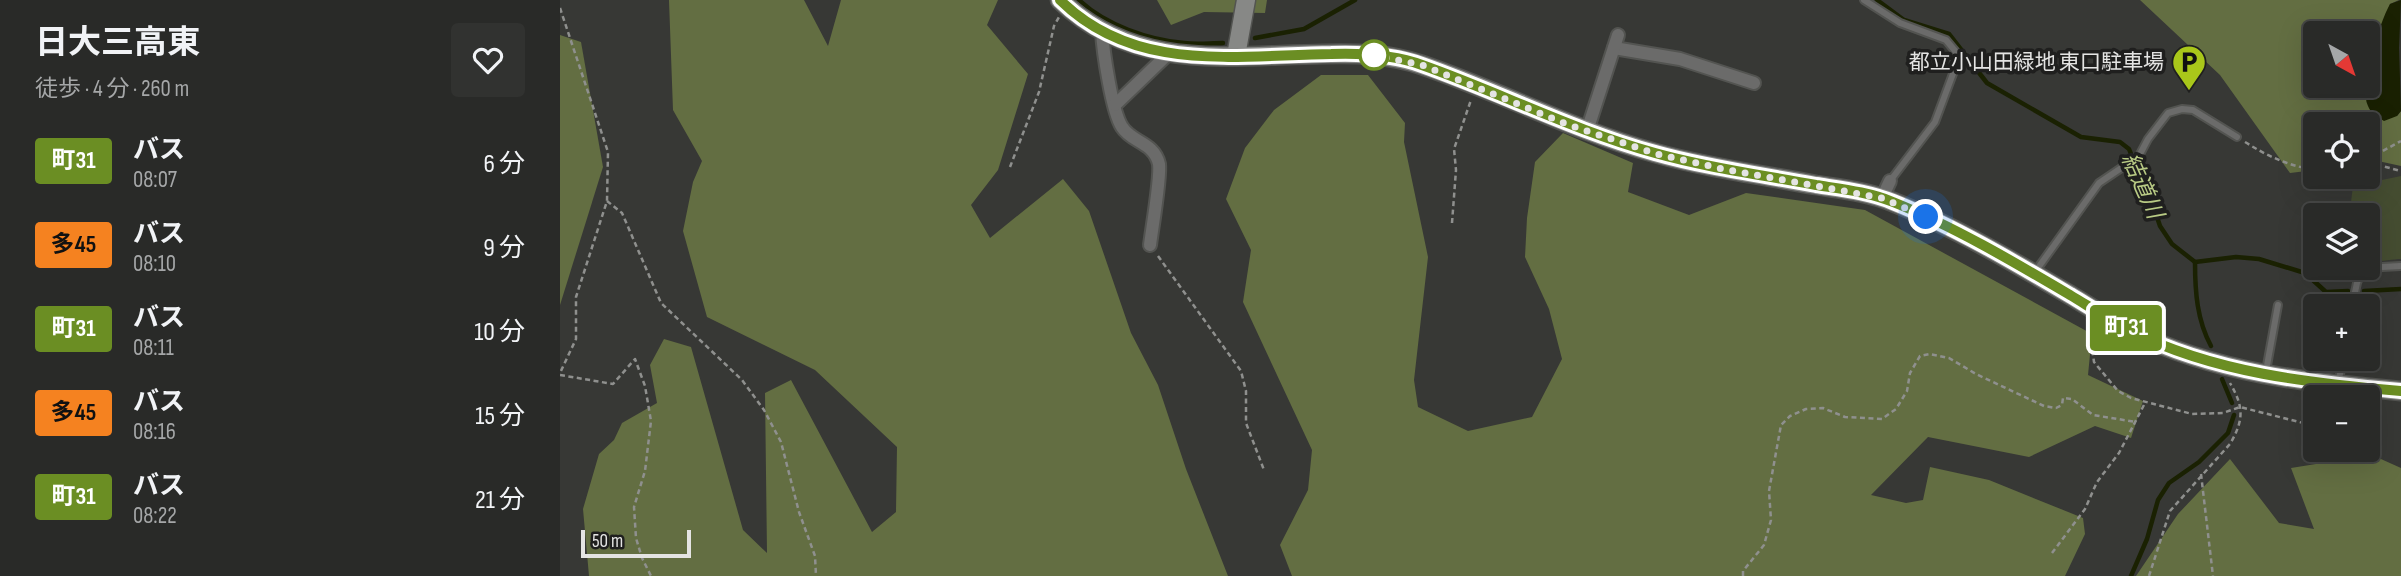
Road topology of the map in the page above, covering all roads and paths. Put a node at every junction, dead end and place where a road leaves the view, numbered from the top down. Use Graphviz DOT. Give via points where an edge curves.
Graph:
graph roads {
  1 [pos="1246,0"];
  2 [pos="1864,0"];
  3 [pos="1063,3"];
  4 [pos="560,8"];
  5 [pos="1101,31"];
  6 [pos="1618,35"];
  7 [pos="1614,48"];
  8 [pos="1168,54"];
  9 [pos="1236,56"];
  10 [pos="1754,83"];
  11 [pos="1476,86"];
  12 [pos="1115,105"];
  13 [pos="1587,131"];
  14 [pos="2237,136"];
  15 [pos="2401,141"];
  16 [pos="2380,152"];
  17 [pos="2380,166"];
  18 [pos="1010,167"];
  19 [pos="2303,169"];
  20 [pos="2401,171"];
  21 [pos="1886,190"];
  22 [pos="607,201"];
  23 [pos="1452,223"];
  24 [pos="1150,245"];
  25 [pos="2401,266"];
  26 [pos="2034,274"];
  27 [pos="2355,294"];
  28 [pos="2278,304"];
  29 [pos="2088,306"];
  30 [pos="2221,364"];
  31 [pos="560,374"];
  32 [pos="2265,374"];
  33 [pos="2332,385"];
  34 [pos="2380,389"];
  35 [pos="2401,391"];
  36 [pos="2145,403"];
  37 [pos="2240,407"];
  38 [pos="2136,422"];
  39 [pos="2303,423"];
  40 [pos="1264,470"];
  41 [pos="2201,474"];
  42 [pos="2052,553"];
  43 [pos="652,576"];
  44 [pos="816,576"];
  45 [pos="1743,576"];
  46 [pos="2149,576"];
  47 [pos="2213,576"];
  1 -- 9 [label="street"];
  2 -- 21 [label="lane" via="1900,23 1946,40 1955,52 1954,71 1935,122"];
  3 -- 5 [label="street"];
  3 -- 18 [label="path" via="1039,92"];
  4 -- 22 [label="path" via="608,152"];
  5 -- 8 [label="street"];
  5 -- 12 [label="street"];
  6 -- 7 [label="street"];
  7 -- 10 [label="street" via="1680,59"];
  7 -- 13 [label="street"];
  8 -- 9 [label="street"];
  8 -- 12 [label="street"];
  9 -- 11 [label="street" via="1381,55"];
  11 -- 13 [label="street"];
  11 -- 23 [label="path" via="1454,149"];
  12 -- 24 [label="street" via="1120,125 1147,144 1159,165"];
  13 -- 21 [label="street" via="1702,164"];
  14 -- 19 [label="path" via="2264,155"];
  14 -- 26 [label="lane" via="2193,110 2168,113 2139,156 2099,183"];
  15 -- 16 [label="path"];
  17 -- 20 [label="path"];
  21 -- 26 [label="street" via="1926,217"];
  22 -- 31 [label="path" via="576,297 576,339"];
  22 -- 44 [label="path" via="622,213 661,303 741,380 764,410 781,442 815,556"];
  24 -- 40 [label="path" via="1241,371 1245,422"];
  25 -- 27 [label="lane" via="2363,268"];
  26 -- 29 [label="street"];
  28 -- 32 [label="lane"];
  29 -- 30 [label="street" via="2132,332"];
  29 -- 36 [label="path" via="2094,362 2118,391"];
  30 -- 32 [label="street"];
  30 -- 37 [label="path"];
  31 -- 43 [label="path" via="613,384 635,359 651,421 645,471 634,507 636,538"];
  32 -- 33 [label="street"];
  34 -- 35 [label="street"];
  36 -- 37 [label="path" via="2208,415"];
  36 -- 38 [label="path"];
  37 -- 39 [label="path"];
  37 -- 41 [label="path" via="2234,437"];
  38 -- 42 [label="path" via="2085,509"];
  38 -- 45 [label="path" via="2093,415 2072,399 2063,398 2056,408 2044,406 1949,358 1920,356 1907,391 1896,409 1882,419 1806,409 1781,425 1769,491 1771,520 1764,545"];
  41 -- 46 [label="path" via="2170,511"];
  41 -- 47 [label="path"];
}
